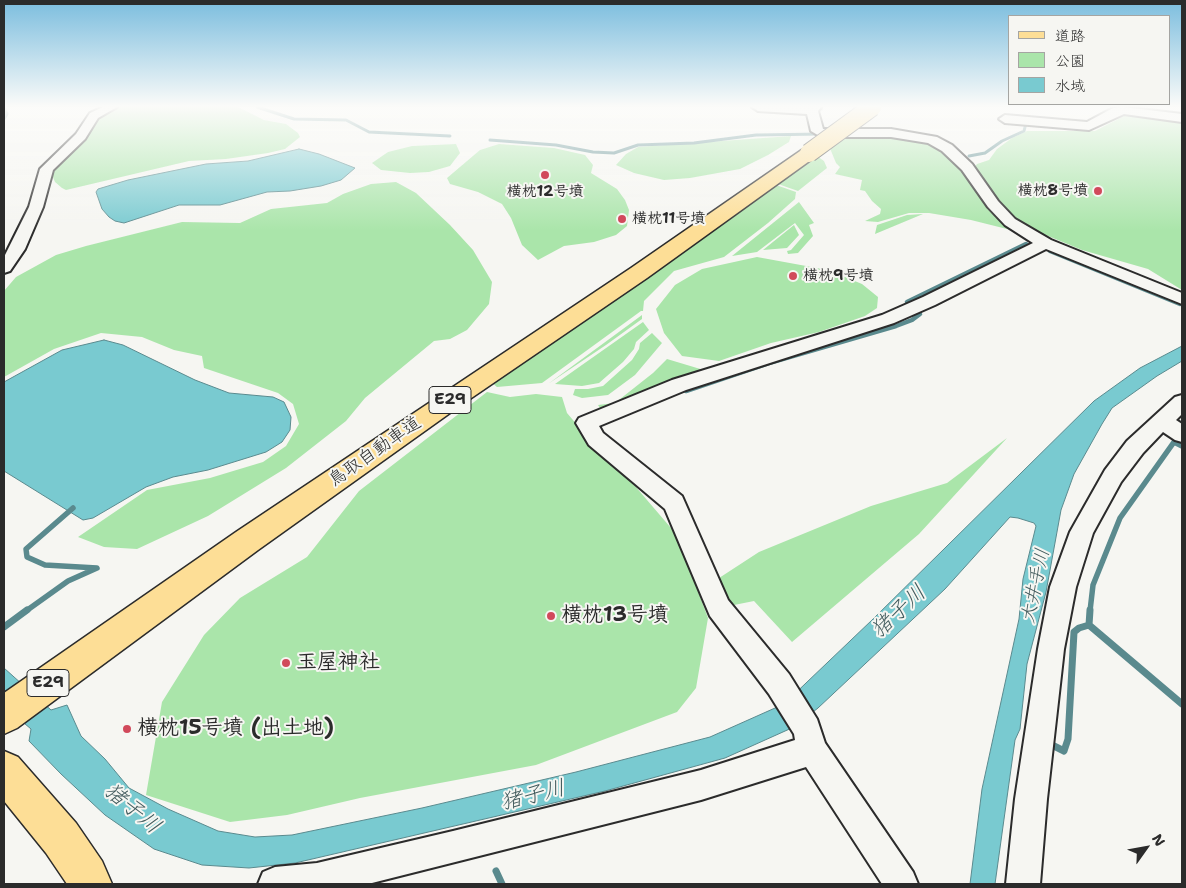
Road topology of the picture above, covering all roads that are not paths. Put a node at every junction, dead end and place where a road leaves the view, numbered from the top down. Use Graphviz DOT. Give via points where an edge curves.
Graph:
graph roads {
  1 [pos="68,148"];
  2 [pos="809,148"];
  3 [pos="810,148"];
  4 [pos="947,148"];
  5 [pos="805,152"];
  6 [pos="1045,243"];
  7 [pos="4,268"];
  8 [pos="1182,299"];
  9 [pos="1182,402"];
  10 [pos="1172,428"];
  11 [pos="89,646"];
  12 [pos="4,699"];
  13 [pos="4,715"];
  14 [pos="812,750"];
  15 [pos="4,770"];
  16 [pos="90,884"];
  17 [pos="275,884"];
  18 [pos="901,884"];
  19 [pos="1024,884"];
  1 -- 7 [label="street" via="47,169 36,207 17,249"];
  2 -- 5 [label="main road, 鳥取自動車道 / E29"];
  3 -- 5 [label="main road, 鳥取自動車道 / E29, bridge"];
  4 -- 6 [label="street" via="968,167 993,204 1010,222"];
  5 -- 11 [label="main road, 鳥取自動車道 / E29" via="639,273"];
  6 -- 8 [label="street"];
  6 -- 14 [label="street" via="888,319 679,385 586,423 596,439 674,503 719,608 779,684 807,729"];
  9 -- 10 [label="street"];
  10 -- 19 [label="street" via="1135,447 1113,476 1082,532 1063,587 1051,649 1031,799"];
  11 -- 12 [label="main road, 鳥取自動車道 / E29"];
  11 -- 13 [label="main road, 鳥取自動車道 / E29"];
  14 -- 17 [label="street" via="701,785 454,847 317,880"];
  14 -- 18 [label="street"];
  15 -- 16 [label="main road" via="61,838"];
}
